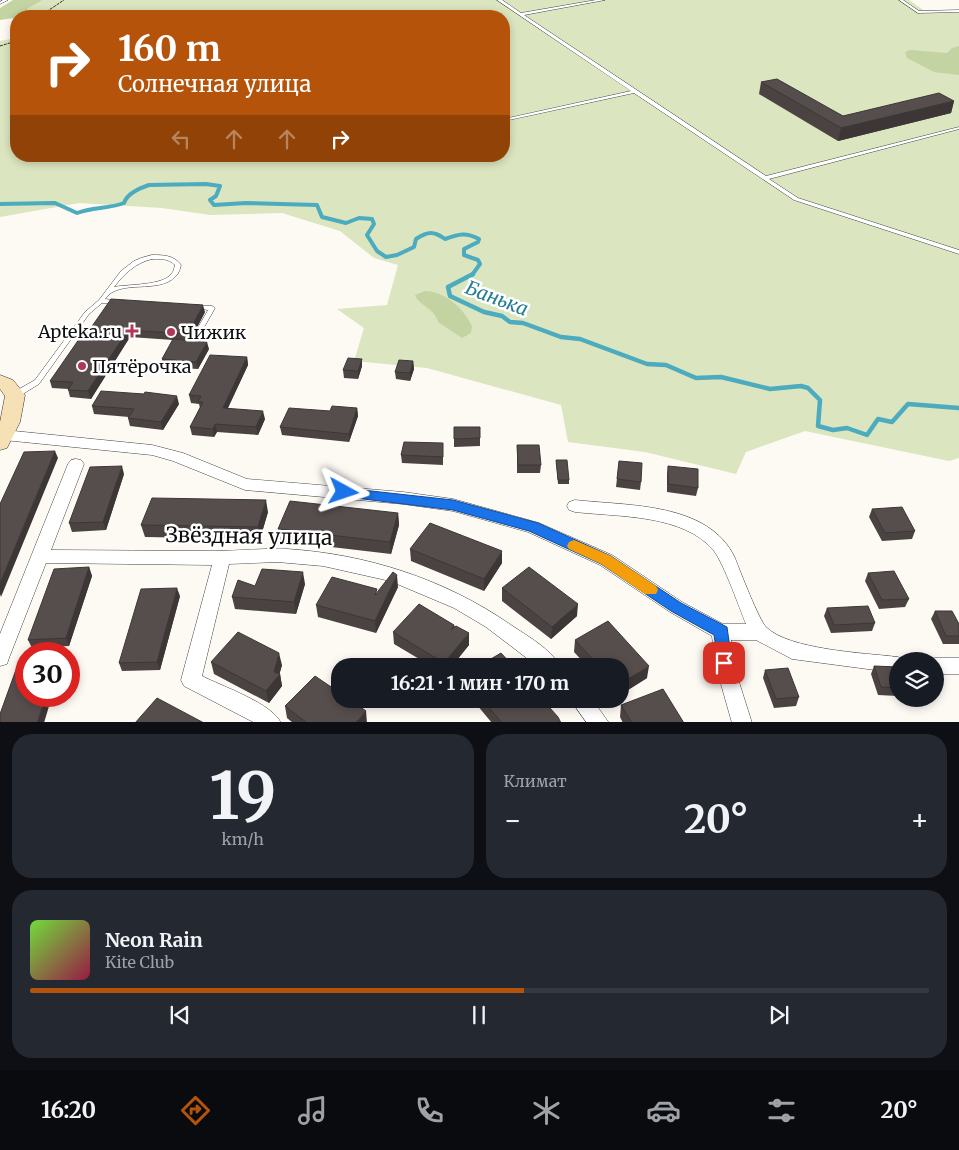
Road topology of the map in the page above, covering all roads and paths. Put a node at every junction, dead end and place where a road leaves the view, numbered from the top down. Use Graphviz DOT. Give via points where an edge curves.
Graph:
graph roads {
  1 [pos="6,0"];
  2 [pos="64,0"];
  3 [pos="499,0"];
  4 [pos="603,0"];
  5 [pos="901,0"];
  6 [pos="0,3"];
  7 [pos="48,10"];
  8 [pos="959,11"];
  9 [pos="520,14"];
  10 [pos="9,43"];
  11 [pos="0,46"];
  12 [pos="635,91"];
  13 [pos="510,119"];
  14 [pos="959,128"];
  15 [pos="765,178"];
  16 [pos="959,252"];
  17 [pos="107,292"];
  18 [pos="101,301"];
  19 [pos="128,303"];
  20 [pos="184,306"];
  21 [pos="195,338"];
  22 [pos="0,381"];
  23 [pos="15,396"];
  24 [pos="2,439"];
  25 [pos="76,464"];
  26 [pos="574,506"];
  27 [pos="40,556"];
  28 [pos="222,558"];
  29 [pos="721,632"];
  30 [pos="759,632"];
  31 [pos="0,658"];
  32 [pos="541,658"];
  33 [pos="889,664"];
  34 [pos="944,666"];
  35 [pos="959,666"];
  36 [pos="588,708"];
  37 [pos="270,722"];
  38 [pos="600,722"];
  39 [pos="742,722"];
  1 -- 6 [label="lane"];
  2 -- 7 [label="path"];
  3 -- 9 [label="lane"];
  4 -- 9 [label="lane"];
  5 -- 8 [label="lane" via="918,12"];
  9 -- 12 [label="lane"];
  10 -- 11 [label="path"];
  12 -- 13 [label="lane"];
  12 -- 15 [label="lane"];
  14 -- 15 [label="lane"];
  15 -- 16 [label="lane" via="796,199"];
  17 -- 17 [label="lane" via="166,282 174,276 178,265 176,261 163,257 142,258 122,272"];
  17 -- 18 [label="lane"];
  18 -- 19 [label="lane"];
  18 -- 23 [label="lane" via="86,313 37,382"];
  20 -- 21 [label="lane" via="212,308"];
  22 -- 23 [label="street"];
  23 -- 24 [label="street"];
  24 -- 29 [label="street" via="152,450 245,484 403,498 480,512 534,527 606,560 676,607"];
  25 -- 27 [label="street"];
  26 -- 30 [label="street" via="675,518 704,531 722,549"];
  27 -- 28 [label="street, Звёздная улица"];
  27 -- 31 [label="street"];
  28 -- 32 [label="street, Звёздная улица" via="286,556 343,562 408,579 490,618"];
  28 -- 37 [label="street" via="191,680"];
  29 -- 30 [label="street"];
  29 -- 39 [label="street" via="724,663"];
  30 -- 33 [label="street" via="792,650"];
  34 -- 35 [label="street"];
  36 -- 38 [label="street"];
}
